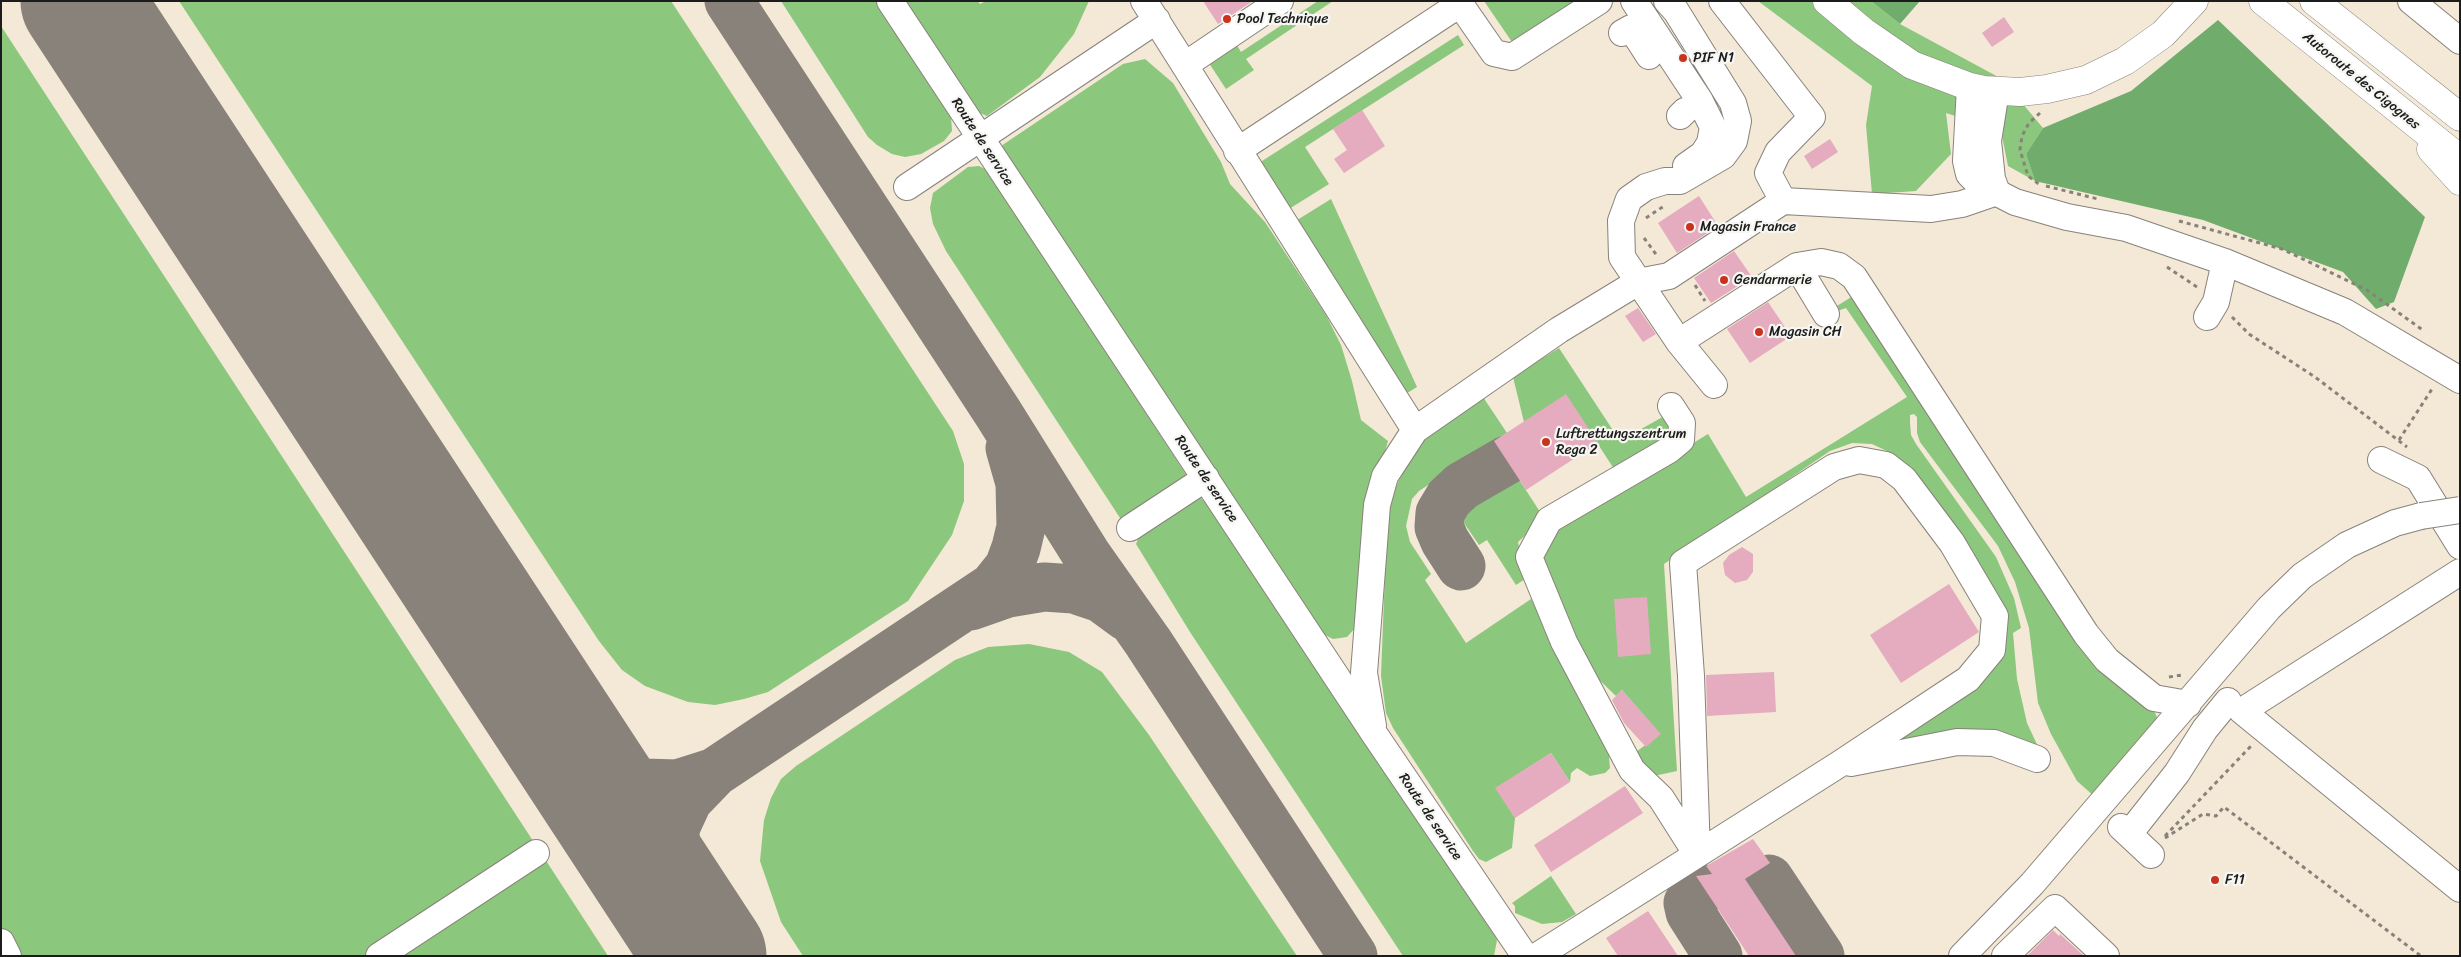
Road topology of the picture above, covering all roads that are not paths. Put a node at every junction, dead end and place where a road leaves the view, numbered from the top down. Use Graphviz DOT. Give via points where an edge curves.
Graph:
graph roads {
  1 [pos="890,1"];
  2 [pos="1280,1"];
  3 [pos="1599,1"];
  4 [pos="1634,1"];
  5 [pos="1666,1"];
  6 [pos="1722,1"];
  7 [pos="1827,1"];
  8 [pos="2263,1"];
  9 [pos="2314,1"];
  10 [pos="2411,1"];
  11 [pos="1459,3"];
  12 [pos="2192,4"];
  13 [pos="1151,11"];
  14 [pos="1622,34"];
  15 [pos="2460,41"];
  16 [pos="1185,65"];
  17 [pos="1970,87"];
  18 [pos="1996,91"];
  19 [pos="2404,115"];
  20 [pos="2460,117"];
  21 [pos="979,137"];
  22 [pos="1706,147"];
  23 [pos="1237,150"];
  24 [pos="2460,159"];
  25 [pos="2460,181"];
  26 [pos="906,187"];
  27 [pos="1666,192"];
  28 [pos="1997,192"];
  29 [pos="1783,201"];
  30 [pos="2225,262"];
  31 [pos="1797,266"];
  32 [pos="1638,282"];
  33 [pos="2211,310"];
  34 [pos="1826,314"];
  35 [pos="1679,342"];
  36 [pos="2452,375"];
  37 [pos="1714,385"];
  38 [pos="1671,406"];
  39 [pos="1415,430"];
  40 [pos="2381,460"];
  41 [pos="1206,478"];
  42 [pos="2460,510"];
  43 [pos="1130,528"];
  44 [pos="2460,546"];
  45 [pos="2460,572"];
  46 [pos="2205,683"];
  47 [pos="2188,704"];
  48 [pos="2235,706"];
  49 [pos="1375,735"];
  50 [pos="2037,759"];
  51 [pos="1838,766"];
  52 [pos="2157,848"];
  53 [pos="536,853"];
  54 [pos="1696,854"];
  55 [pos="2460,889"];
  56 [pos="1,942"];
  57 [pos="8,956"];
  58 [pos="379,956"];
  59 [pos="1525,956"];
  60 [pos="1537,956"];
  61 [pos="1962,956"];
  62 [pos="2005,956"];
  63 [pos="2106,956"];
  1 -- 21 [label="street, Route de service"];
  2 -- 16 [label="street"];
  3 -- 11 [label="street" via="1512,57 1494,53"];
  4 -- 22 [label="street" via="1700,101 1713,128"];
  5 -- 27 [label="street" via="1676,11 1733,103 1738,121 1734,141 1723,156"];
  6 -- 29 [label="street" via="1812,116 1778,152 1768,173"];
  7 -- 17 [label="main road" via="1864,32 1912,65"];
  8 -- 19 [label="main road, Autoroute des Cigognes"];
  9 -- 20 [label="main road"];
  10 -- 15 [label="street"];
  11 -- 23 [label="street"];
  12 -- 18 [label="main road" via="2163,34 2125,61 2086,80 2047,89"];
  13 -- 16 [label="street"];
  13 -- 21 [label="street"];
  14 -- 22 [label="street" via="1630,28 1654,72"];
  16 -- 23 [label="street"];
  17 -- 18 [label="main road"];
  17 -- 28 [label="street" via="1966,161 1969,174 1978,183"];
  18 -- 28 [label="street" via="1988,141 1992,179"];
  19 -- 24 [label="main road, Autoroute des Cigognes"];
  19 -- 25 [label="main road"];
  21 -- 26 [label="street"];
  21 -- 41 [label="street, Route de service"];
  22 -- 27 [label="street"];
  23 -- 39 [label="street"];
  27 -- 32 [label="street" via="1646,187 1629,199 1621,221 1622,257"];
  28 -- 29 [label="street" via="1962,204 1931,209"];
  28 -- 30 [label="street" via="2015,202 2067,217 2126,228"];
  29 -- 32 [label="street" via="1669,276"];
  30 -- 33 [label="street"];
  30 -- 36 [label="street" via="2345,312"];
  31 -- 34 [label="street"];
  31 -- 35 [label="street"];
  31 -- 47 [label="street" via="1821,262 1839,266 1854,277 2086,634 2107,660 2154,698"];
  32 -- 35 [label="street"];
  32 -- 39 [label="street" via="1513,360"];
  35 -- 37 [label="street"];
  38 -- 54 [label="street" via="1682,423 1681,440 1549,520 1529,556 1564,642 1632,770 1661,798"];
  39 -- 49 [label="street" via="1386,476 1377,505 1364,673"];
  40 -- 44 [label="street" via="2418,478"];
  41 -- 43 [label="street"];
  41 -- 49 [label="street, Route de service"];
  42 -- 46 [label="street, bridge" via="2395,523 2347,545 2302,576 2269,608"];
  45 -- 48 [label="street"];
  46 -- 47 [label="street"];
  46 -- 48 [label="street"];
  47 -- 61 [label="street" via="2032,884"];
  48 -- 52 [label="street" via="2205,729 2177,774 2125,830"];
  48 -- 55 [label="street"];
  49 -- 59 [label="street, Route de service"];
  50 -- 51 [label="street" via="1994,743 1956,742"];
  51 -- 54 [label="street"];
  51 -- 54 [label="street" via="1968,680 1992,650 1995,616 1952,544 1904,479 1886,465 1859,460 1834,467 1683,563 1691,676"];
  53 -- 58 [label="street"];
  54 -- 60 [label="street"];
  56 -- 57 [label="street"];
  62 -- 63 [label="street" via="2055,908"];
}
